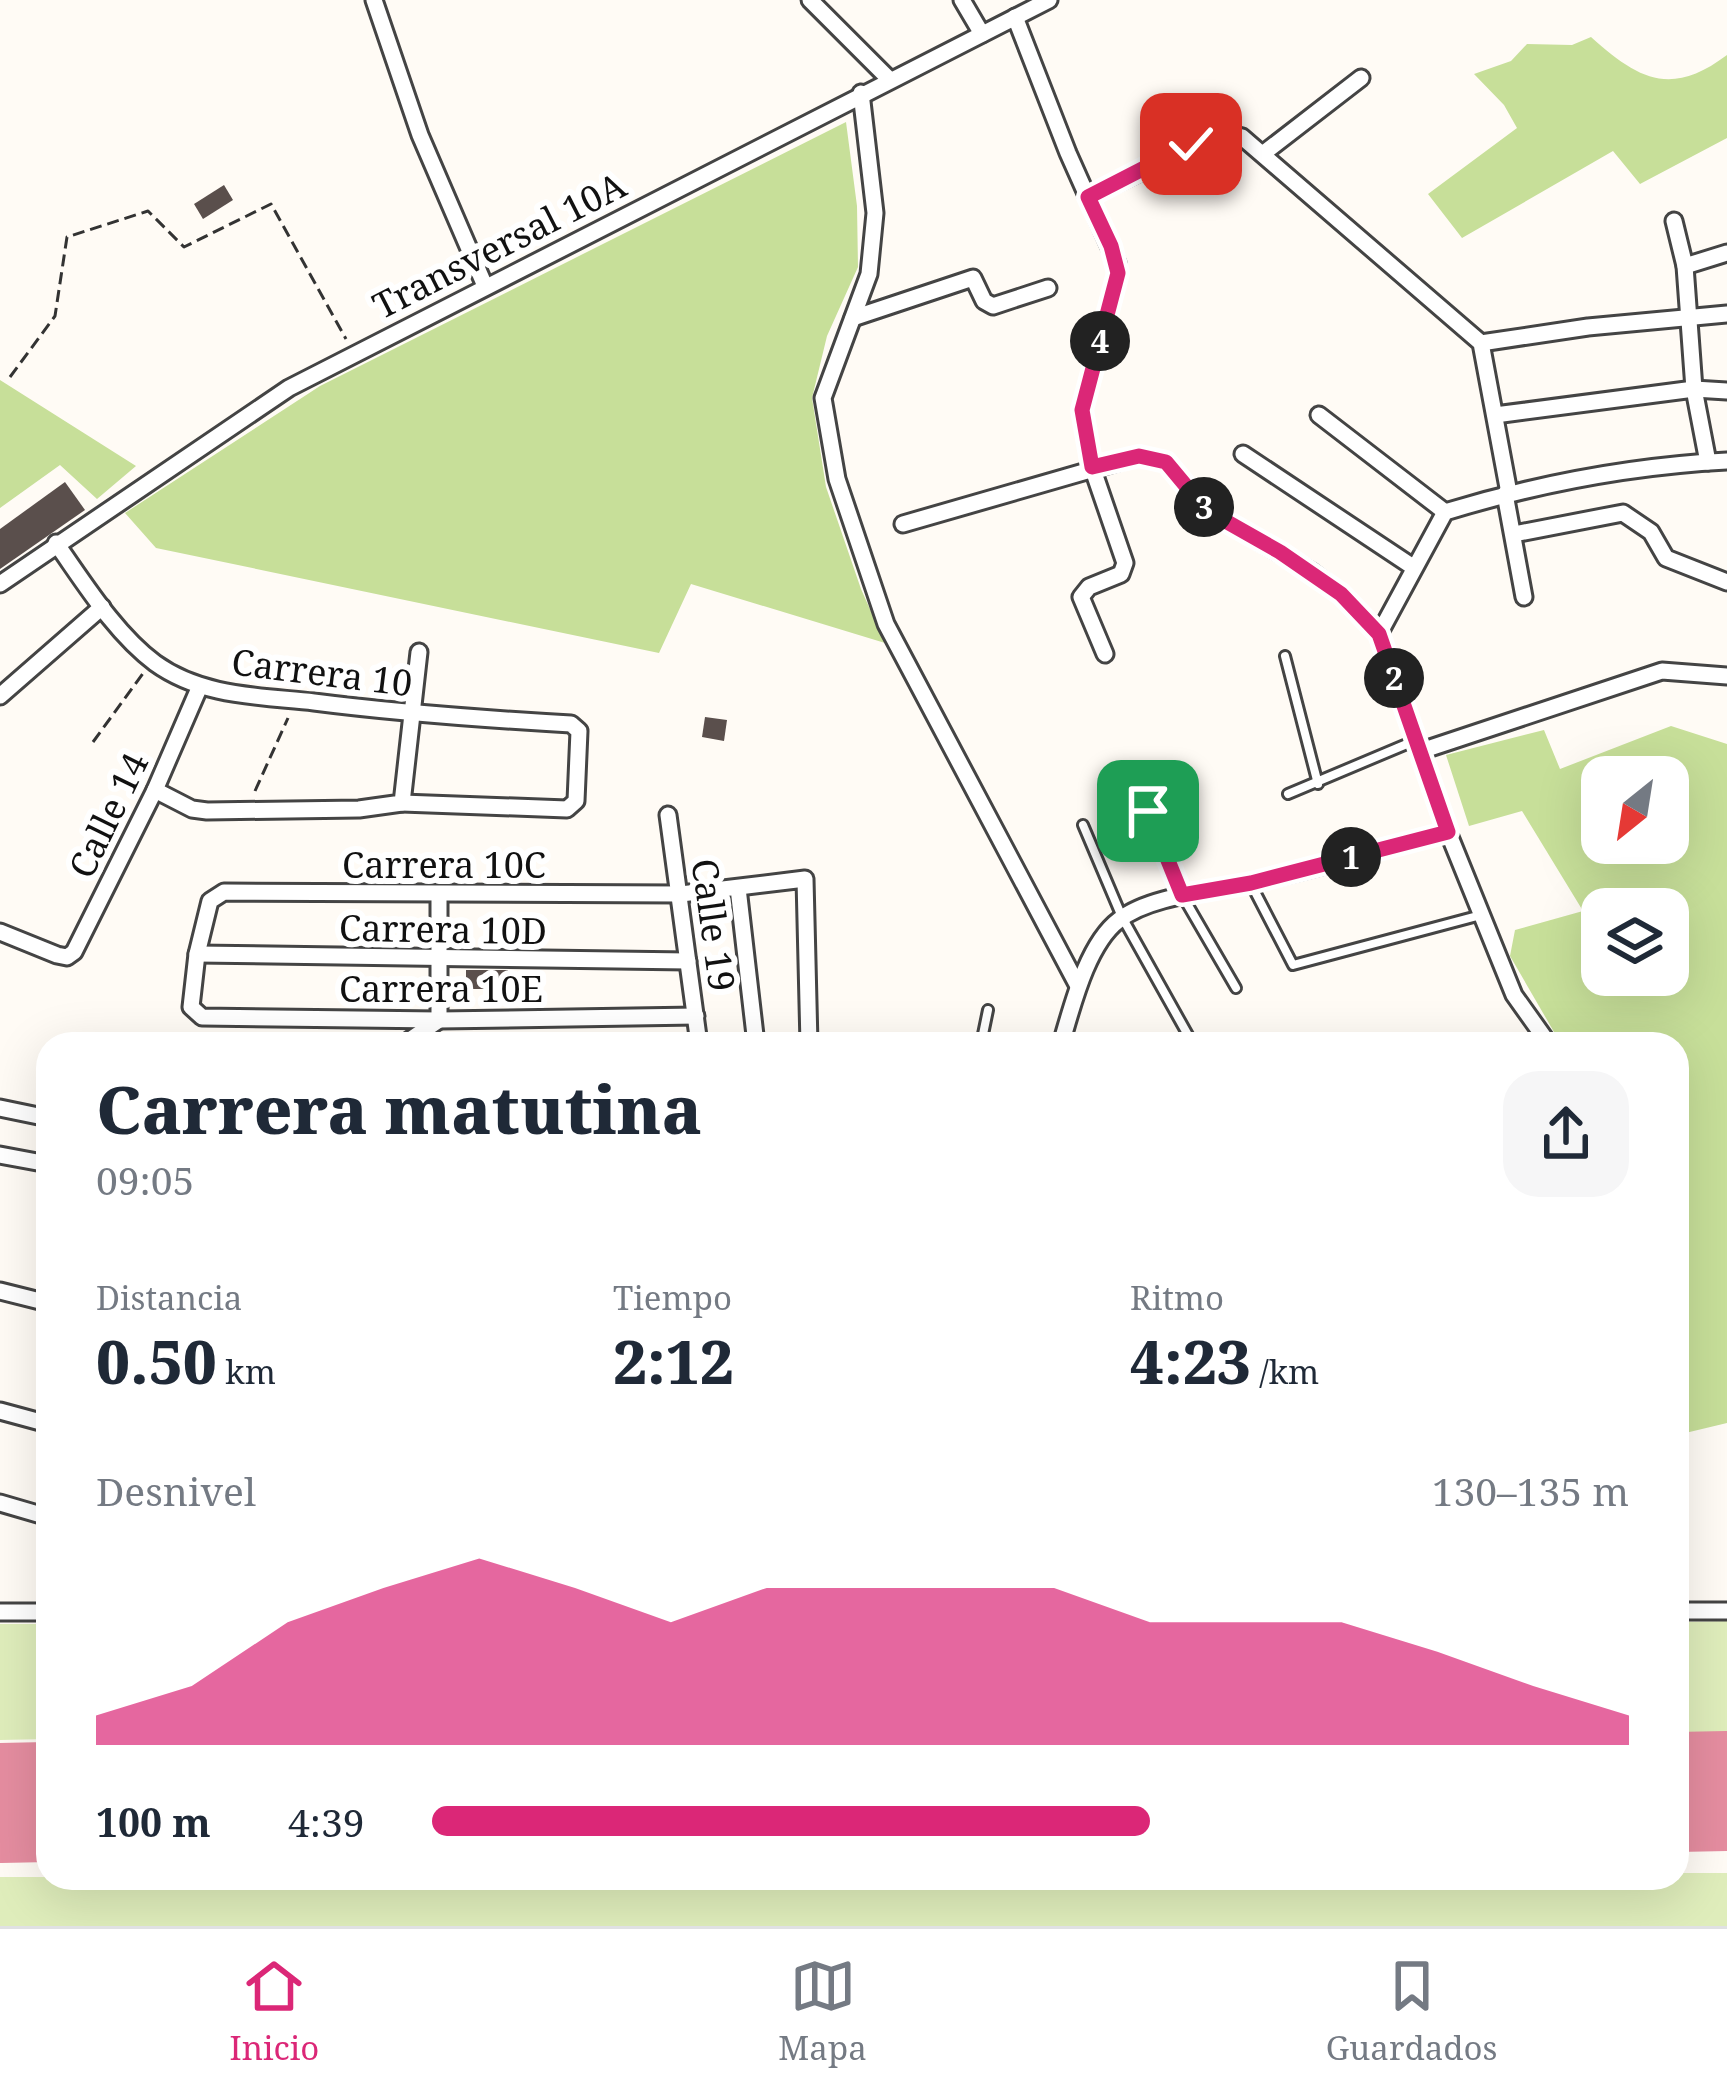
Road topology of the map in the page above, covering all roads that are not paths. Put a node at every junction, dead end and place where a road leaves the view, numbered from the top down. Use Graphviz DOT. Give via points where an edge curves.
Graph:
graph roads {
  1 [pos="374,0"];
  2 [pos="810,0"];
  3 [pos="962,0"];
  4 [pos="1049,0"];
  5 [pos="1016,17"];
  6 [pos="982,34"];
  7 [pos="1361,78"];
  8 [pos="889,79"];
  9 [pos="861,93"];
  10 [pos="1264,153"];
  11 [pos="1088,197"];
  12 [pos="1674,221"];
  13 [pos="1727,253"];
  14 [pos="1685,266"];
  15 [pos="485,286"];
  16 [pos="1048,288"];
  17 [pos="1727,314"];
  18 [pos="853,318"];
  19 [pos="1691,318"];
  20 [pos="1481,343"];
  21 [pos="1694,389"];
  22 [pos="1727,391"];
  23 [pos="1318,415"];
  24 [pos="1495,416"];
  25 [pos="1243,454"];
  26 [pos="1727,460"];
  27 [pos="1708,461"];
  28 [pos="1092,467"];
  29 [pos="1507,494"];
  30 [pos="1444,512"];
  31 [pos="903,524"];
  32 [pos="1514,534"];
  33 [pos="56,543"];
  34 [pos="1413,568"];
  35 [pos="1727,582"];
  36 [pos="0,584"];
  37 [pos="1524,597"];
  38 [pos="102,607"];
  39 [pos="1379,634"];
  40 [pos="418,652"];
  41 [pos="1105,654"];
  42 [pos="1285,656"];
  43 [pos="1727,676"];
  44 [pos="200,686"];
  45 [pos="0,696"];
  46 [pos="409,714"];
  47 [pos="1418,746"];
  48 [pos="1318,784"];
  49 [pos="155,790"];
  50 [pos="1288,794"];
  51 [pos="402,802"];
  52 [pos="1148,811"];
  53 [pos="668,814"];
  54 [pos="1083,825"];
  55 [pos="1448,832"];
  56 [pos="1251,883"];
  57 [pos="738,888"];
  58 [pos="681,894"];
  59 [pos="439,895"];
  60 [pos="1182,895"];
  61 [pos="1482,915"];
  62 [pos="1122,917"];
  63 [pos="0,932"];
  64 [pos="196,954"];
  65 [pos="440,960"];
  66 [pos="688,961"];
  67 [pos="1078,986"];
  68 [pos="1236,988"];
  69 [pos="988,1010"];
  70 [pos="696,1016"];
  71 [pos="439,1019"];
  72 [pos="421,1032"];
  73 [pos="698,1032"];
  74 [pos="755,1032"];
  75 [pos="809,1032"];
  76 [pos="983,1032"];
  77 [pos="1065,1032"];
  78 [pos="1186,1032"];
  79 [pos="1540,1032"];
  80 [pos="0,1108"];
  81 [pos="36,1116"];
  82 [pos="0,1155"];
  83 [pos="36,1162"];
  84 [pos="0,1291"];
  85 [pos="36,1300"];
  86 [pos="0,1411"];
  87 [pos="36,1421"];
  88 [pos="0,1503"];
  89 [pos="36,1513"];
  90 [pos="1689,1611"];
  91 [pos="1727,1611"];
  92 [pos="0,1612"];
  93 [pos="36,1612"];
  1 -- 15 [label="street"];
  2 -- 8 [label="street"];
  3 -- 6 [label="street"];
  4 -- 5 [label="street, Transversal 10A"];
  5 -- 6 [label="street, Transversal 10A"];
  5 -- 11 [label="street"];
  6 -- 8 [label="street, Transversal 10A"];
  7 -- 10 [label="street"];
  8 -- 9 [label="street, Transversal 10A"];
  9 -- 15 [label="street, Transversal 10A"];
  9 -- 18 [label="street" via="875,213 869,274"];
  10 -- 11 [label="street" via="1222,132"];
  10 -- 20 [label="street"];
  11 -- 28 [label="street" via="1118,273 1082,410"];
  12 -- 14 [label="street"];
  13 -- 14 [label="street"];
  14 -- 19 [label="street"];
  15 -- 33 [label="street, Transversal 10A" via="289,388"];
  16 -- 18 [label="street" via="993,306 973,278"];
  17 -- 19 [label="street"];
  18 -- 67 [label="street" via="823,398 837,478 886,624"];
  19 -- 20 [label="street"];
  19 -- 21 [label="street"];
  20 -- 24 [label="street"];
  21 -- 22 [label="street"];
  21 -- 24 [label="street"];
  21 -- 27 [label="street"];
  23 -- 30 [label="street"];
  24 -- 29 [label="street"];
  25 -- 34 [label="street"];
  26 -- 27 [label="street"];
  27 -- 29 [label="street"];
  28 -- 31 [label="street"];
  28 -- 39 [label="street" via="1139,456 1166,462 1206,510 1312,572"];
  28 -- 41 [label="street" via="1125,563 1121,574 1081,597"];
  29 -- 30 [label="street"];
  29 -- 32 [label="street"];
  30 -- 34 [label="street"];
  32 -- 35 [label="street" via="1623,513 1651,532 1666,558"];
  32 -- 37 [label="street"];
  33 -- 36 [label="street, Transversal 10A"];
  33 -- 38 [label="street, Carrera 10"];
  34 -- 39 [label="street"];
  38 -- 44 [label="street, Carrera 10" via="152,661"];
  38 -- 45 [label="street"];
  39 -- 47 [label="street"];
  40 -- 46 [label="street"];
  42 -- 48 [label="lane"];
  43 -- 47 [label="street" via="1662,671"];
  44 -- 46 [label="street, Carrera 10"];
  44 -- 49 [label="street, Calle 14"];
  46 -- 51 [label="street"];
  46 -- 51 [label="street, Carrera 10" via="571,724 579,731 573,806"];
  47 -- 48 [label="lane"];
  47 -- 55 [label="street"];
  48 -- 50 [label="lane"];
  49 -- 51 [label="street" via="192,809"];
  49 -- 63 [label="street, Calle 14" via="74,952 57,955"];
  52 -- 60 [label="lane"];
  53 -- 58 [label="street, Calle 19"];
  54 -- 62 [label="lane"];
  55 -- 56 [label="street"];
  55 -- 61 [label="street"];
  56 -- 60 [label="street"];
  56 -- 61 [label="lane" via="1293,965"];
  57 -- 58 [label="street, Carrera 10C"];
  57 -- 74 [label="street"];
  57 -- 75 [label="street, Carrera 10C" via="805,879"];
  58 -- 59 [label="street, Carrera 10C"];
  58 -- 66 [label="street, Calle 19"];
  59 -- 64 [label="street, Carrera 10C" via="224,892 209,901"];
  59 -- 65 [label="street"];
  60 -- 62 [label="street"];
  60 -- 68 [label="lane"];
  61 -- 79 [label="street" via="1514,995"];
  62 -- 67 [label="street"];
  62 -- 78 [label="lane"];
  64 -- 65 [label="street, Carrera 10D"];
  64 -- 71 [label="street, Carrera 10E" via="191,1007 202,1017"];
  65 -- 66 [label="street, Carrera 10D"];
  65 -- 71 [label="street"];
  66 -- 70 [label="street, Calle 19"];
  67 -- 77 [label="street"];
  69 -- 76 [label="lane"];
  70 -- 71 [label="street, Carrera 10E"];
  70 -- 73 [label="street, Calle 19"];
  71 -- 72 [label="street"];
  80 -- 81 [label="street"];
  82 -- 83 [label="street"];
  84 -- 85 [label="street"];
  86 -- 87 [label="street"];
  88 -- 89 [label="street"];
  90 -- 91 [label="street"];
  92 -- 93 [label="street"];
}
